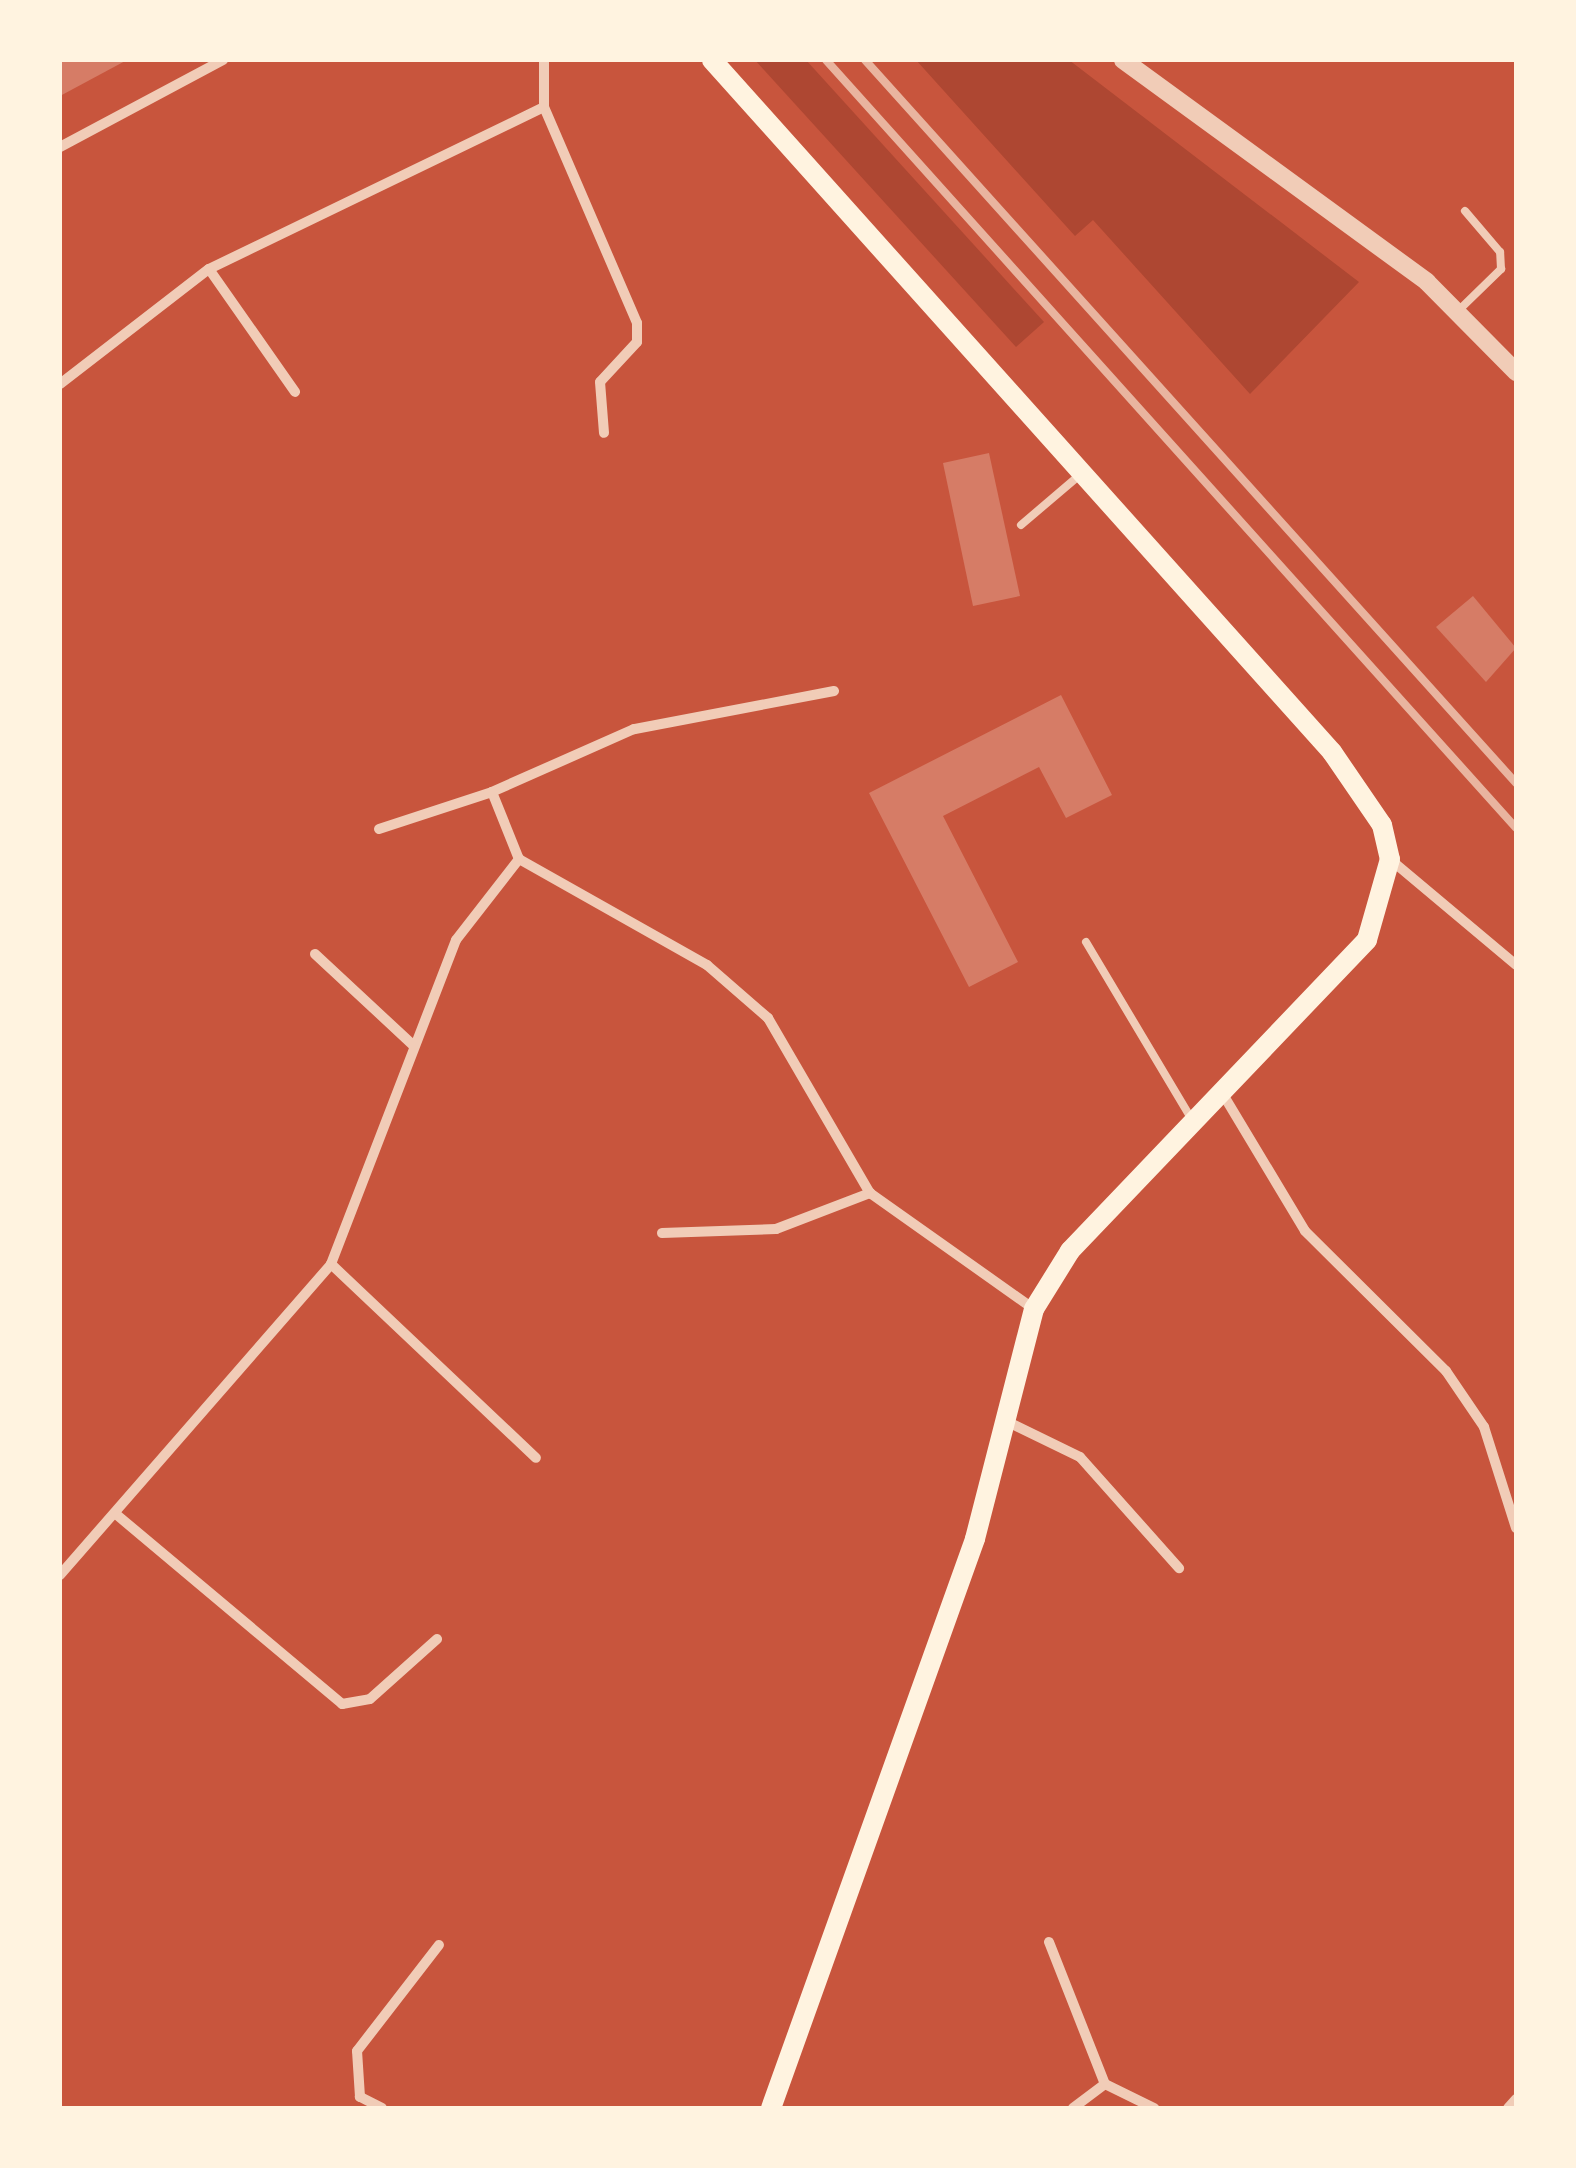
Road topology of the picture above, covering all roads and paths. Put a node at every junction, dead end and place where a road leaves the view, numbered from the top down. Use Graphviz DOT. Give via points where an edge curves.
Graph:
graph roads {
  1 [pos="223,60"];
  2 [pos="544,60"];
  3 [pos="712,60"];
  4 [pos="1122,60"];
  5 [pos="544,107"];
  6 [pos="60,148"];
  7 [pos="1465,211"];
  8 [pos="209,269"];
  9 [pos="1459,310"];
  10 [pos="1516,372"];
  11 [pos="60,384"];
  12 [pos="295,392"];
  13 [pos="604,433"];
  14 [pos="1082,473"];
  15 [pos="1021,526"];
  16 [pos="834,692"];
  17 [pos="492,792"];
  18 [pos="378,829"];
  19 [pos="1390,859"];
  20 [pos="519,860"];
  21 [pos="1086,942"];
  22 [pos="315,954"];
  23 [pos="1516,966"];
  24 [pos="412,1044"];
  25 [pos="1221,1090"];
  26 [pos="1192,1120"];
  27 [pos="870,1193"];
  28 [pos="662,1233"];
  29 [pos="330,1264"];
  30 [pos="1034,1309"];
  31 [pos="1008,1422"];
  32 [pos="536,1458"];
  33 [pos="117,1516"];
  34 [pos="1516,1528"];
  35 [pos="1179,1568"];
  36 [pos="60,1575"];
  37 [pos="437,1639"];
  38 [pos="1050,1942"];
  39 [pos="439,1945"];
  40 [pos="1105,2084"];
  41 [pos="1516,2099"];
  42 [pos="382,2108"];
  43 [pos="772,2108"];
  44 [pos="1072,2108"];
  45 [pos="1154,2108"];
  46 [pos="1508,2108"];
  1 -- 6 [label="street"];
  2 -- 5 [label="street"];
  3 -- 14 [label="main road"];
  4 -- 9 [label="street"];
  5 -- 8 [label="street"];
  5 -- 13 [label="street" via="637,322 637,342 600,382"];
  7 -- 9 [label="lane" via="1500,252 1502,269"];
  8 -- 11 [label="street"];
  8 -- 12 [label="street"];
  9 -- 10 [label="street"];
  14 -- 15 [label="lane"];
  14 -- 19 [label="main road" via="1332,752 1382,825"];
  16 -- 17 [label="street" via="634,729"];
  17 -- 18 [label="street"];
  17 -- 20 [label="street"];
  19 -- 23 [label="street"];
  19 -- 25 [label="main road" via="1366,940"];
  20 -- 24 [label="street" via="456,940"];
  20 -- 27 [label="street" via="707,965 768,1018"];
  21 -- 26 [label="lane"];
  22 -- 24 [label="street"];
  24 -- 29 [label="street"];
  25 -- 26 [label="main road"];
  25 -- 34 [label="street" via="1305,1231 1446,1371 1484,1427"];
  26 -- 30 [label="main road" via="1070,1251"];
  27 -- 28 [label="street" via="759,1232"];
  27 -- 30 [label="street"];
  29 -- 32 [label="street"];
  29 -- 33 [label="street"];
  30 -- 31 [label="main road"];
  31 -- 35 [label="street" via="1080,1458"];
  31 -- 43 [label="main road" via="905,1746"];
  33 -- 36 [label="street"];
  33 -- 37 [label="street" via="342,1704 370,1699"];
  38 -- 40 [label="street"];
  39 -- 42 [label="street" via="358,2051 360,2097"];
  40 -- 44 [label="street"];
  40 -- 45 [label="street"];
  41 -- 46 [label="street"];
}
